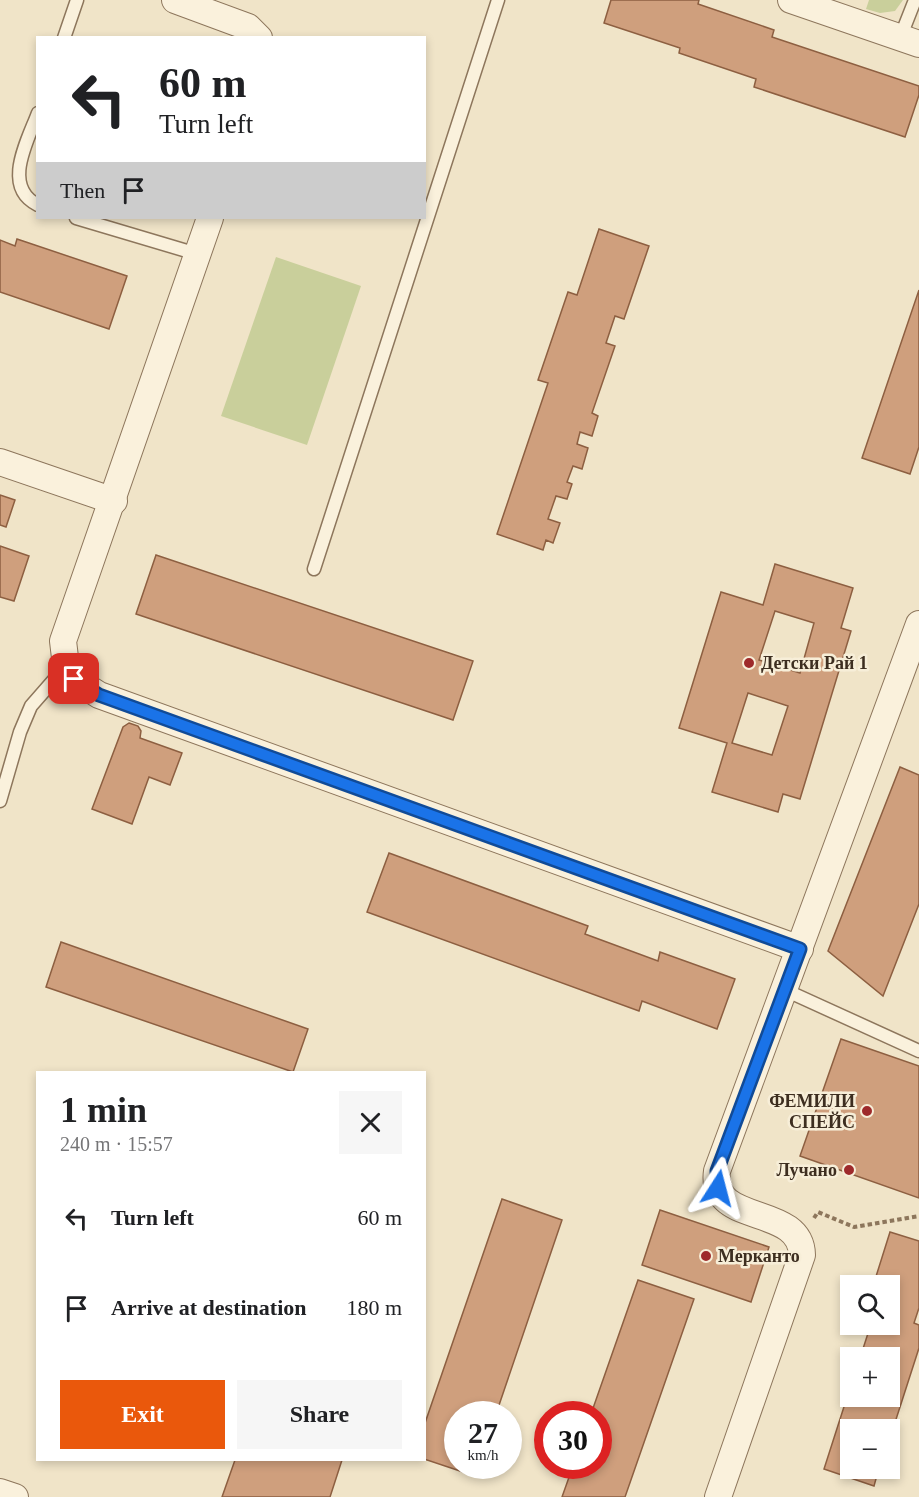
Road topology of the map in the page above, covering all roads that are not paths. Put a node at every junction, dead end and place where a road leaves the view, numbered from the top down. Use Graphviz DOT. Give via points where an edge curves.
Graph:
graph roads {
  1 [pos="77,0"];
  2 [pos="175,0"];
  3 [pos="498,0"];
  4 [pos="791,0"];
  5 [pos="915,0"];
  6 [pos="65,36"];
  7 [pos="257,36"];
  8 [pos="910,41"];
  9 [pos="36,118"];
  10 [pos="36,204"];
  11 [pos="79,219"];
  12 [pos="210,219"];
  13 [pos="197,255"];
  14 [pos="0,462"];
  15 [pos="114,501"];
  16 [pos="314,569"];
  17 [pos="919,624"];
  18 [pos="66,666"];
  19 [pos="909,680"];
  20 [pos="0,801"];
  21 [pos="800,949"];
  22 [pos="785,990"];
  23 [pos="919,1051"];
  24 [pos="0,1492"];
  25 [pos="15,1497"];
  26 [pos="718,1497"];
  1 -- 6 [label="lane"];
  2 -- 7 [label="street" via="248,27"];
  3 -- 16 [label="lane"];
  4 -- 8 [label="street"];
  5 -- 8 [label="lane"];
  9 -- 10 [label="lane" via="18,175 24,195"];
  11 -- 13 [label="lane"];
  12 -- 13 [label="street"];
  13 -- 15 [label="street"];
  14 -- 15 [label="street"];
  15 -- 18 [label="street" via="65,634"];
  17 -- 19 [label="street"];
  18 -- 20 [label="lane" via="31,706"];
  18 -- 21 [label="street" via="74,679 99,695"];
  19 -- 21 [label="street"];
  21 -- 22 [label="street"];
  22 -- 23 [label="lane"];
  22 -- 26 [label="street" via="716,1179 728,1203 788,1226 802,1246 800,1264"];
  24 -- 25 [label="street"];
}
